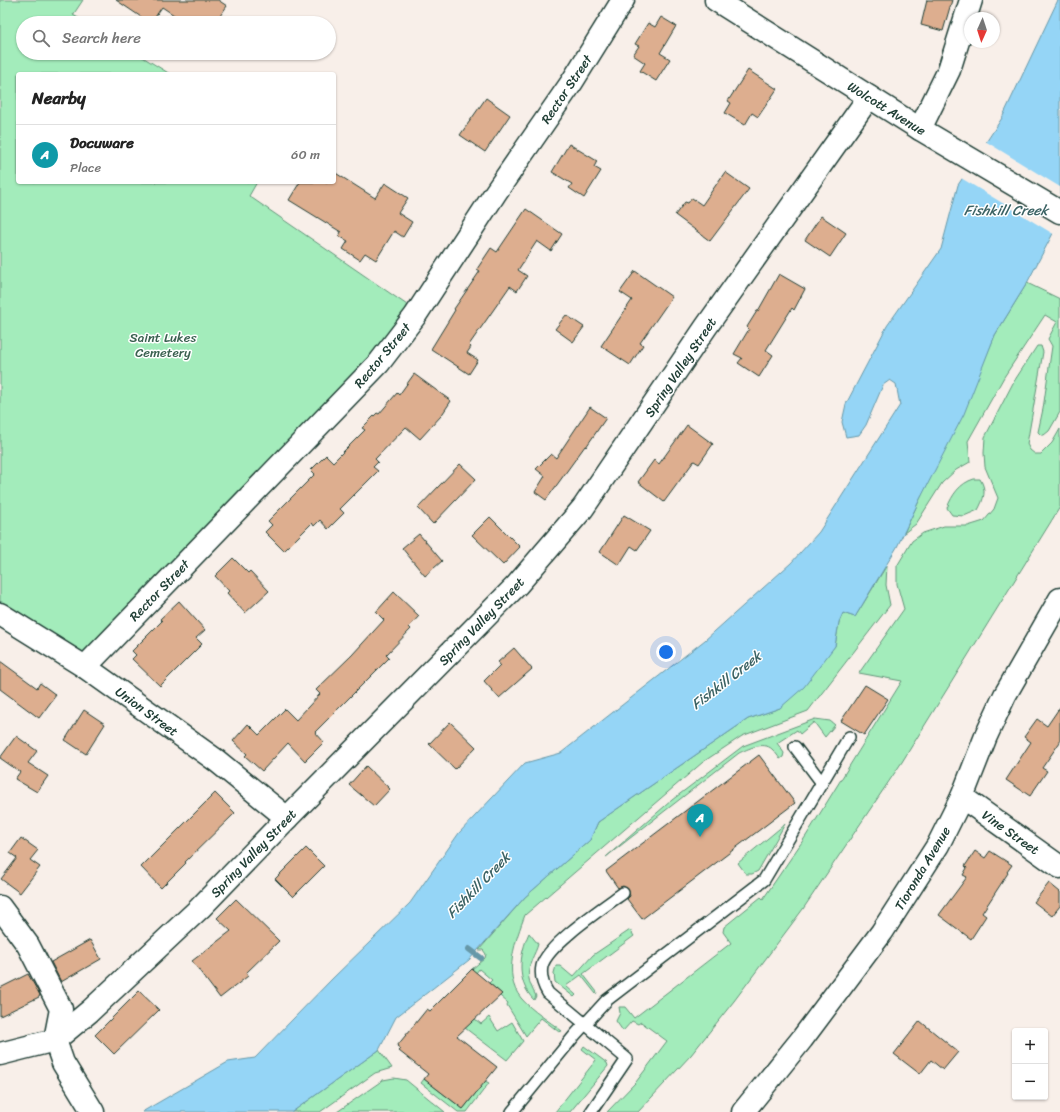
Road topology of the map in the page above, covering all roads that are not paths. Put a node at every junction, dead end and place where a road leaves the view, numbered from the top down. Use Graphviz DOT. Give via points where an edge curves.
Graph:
graph roads {
  1 [pos="623,0"];
  2 [pos="716,0"];
  3 [pos="972,0"];
  4 [pos="869,97"];
  5 [pos="927,134"];
  6 [pos="1060,212"];
  7 [pos="1060,599"];
  8 [pos="0,614"];
  9 [pos="85,667"];
  10 [pos="850,737"];
  11 [pos="795,747"];
  12 [pos="822,783"];
  13 [pos="962,797"];
  14 [pos="287,818"];
  15 [pos="1060,867"];
  16 [pos="622,894"];
  17 [pos="0,907"];
  18 [pos="584,1024"];
  19 [pos="55,1040"];
  20 [pos="0,1054"];
  21 [pos="93,1112"];
  22 [pos="512,1112"];
  23 [pos="591,1112"];
  24 [pos="744,1112"];
  1 -- 9 [label="street, Rector Street" via="572,82 415,316 379,363"];
  2 -- 4 [label="street, Wolcott Avenue"];
  3 -- 5 [label="street"];
  4 -- 5 [label="street, Wolcott Avenue"];
  4 -- 14 [label="street, Spring Valley Street" via="706,327 583,508 517,585"];
  5 -- 6 [label="street, Wolcott Avenue"];
  7 -- 13 [label="street, Tioronda Avenue" via="1005,695"];
  8 -- 9 [label="street, Union Street"];
  9 -- 14 [label="street, Union Street" via="217,761"];
  10 -- 12 [label="lane"];
  11 -- 12 [label="lane"];
  12 -- 18 [label="lane" via="764,880 608,999"];
  13 -- 15 [label="street, Vine Street"];
  13 -- 24 [label="street, Tioronda Avenue" via="938,845 882,932"];
  14 -- 19 [label="street, Spring Valley Street" via="200,908 90,1011"];
  16 -- 18 [label="lane" via="570,932 542,965 543,985 548,993"];
  17 -- 19 [label="street" via="28,945 61,1009"];
  18 -- 22 [label="lane"];
  18 -- 23 [label="lane" via="627,1059"];
  19 -- 20 [label="street, Spring Valley Street"];
  19 -- 21 [label="street" via="63,1063"];
}
